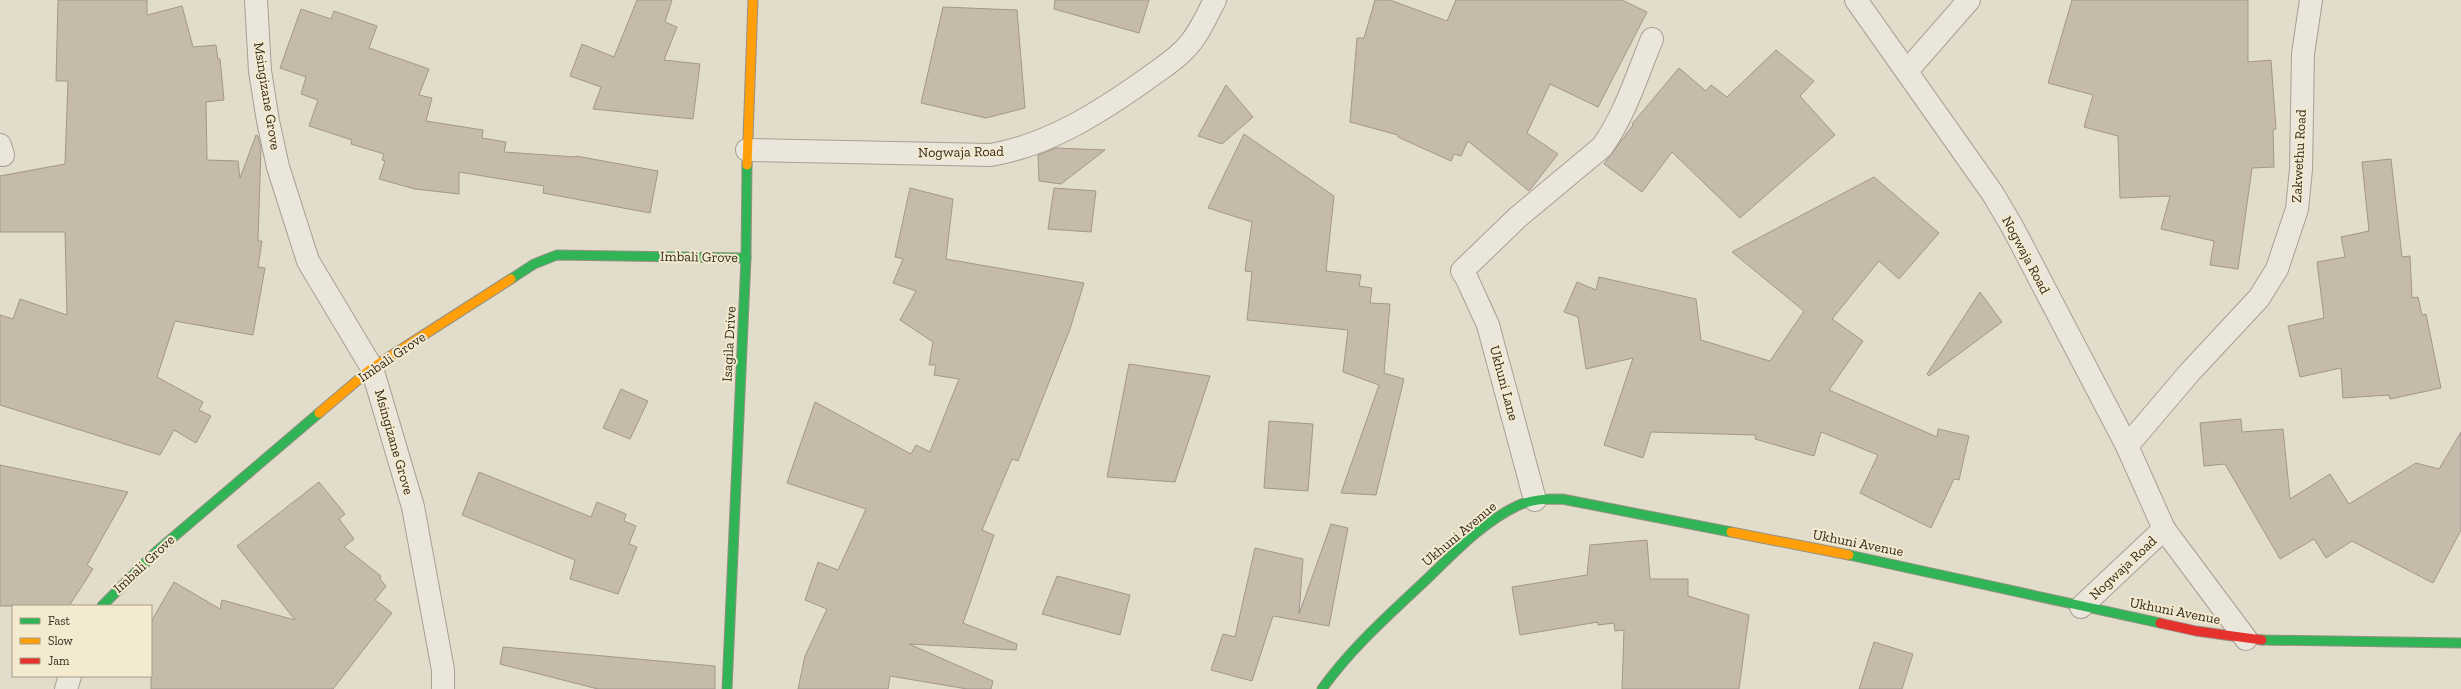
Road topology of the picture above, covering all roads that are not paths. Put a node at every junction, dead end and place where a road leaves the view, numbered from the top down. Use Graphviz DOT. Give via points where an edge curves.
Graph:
graph roads {
  1 [pos="256,0"];
  2 [pos="753,0"];
  3 [pos="1215,0"];
  4 [pos="1856,0"];
  5 [pos="1969,0"];
  6 [pos="2311,0"];
  7 [pos="1652,39"];
  8 [pos="1907,71"];
  9 [pos="747,150"];
  10 [pos="746,258"];
  11 [pos="372,368"];
  12 [pos="2127,446"];
  13 [pos="1535,500"];
  14 [pos="2164,529"];
  15 [pos="103,605"];
  16 [pos="2082,607"];
  17 [pos="2246,639"];
  18 [pos="2461,643"];
  19 [pos="70,677"];
  20 [pos="66,689"];
  21 [pos="443,689"];
  22 [pos="727,689"];
  23 [pos="1322,689"];
  1 -- 11 [label="street, Msingizane Grove" via="260,71 278,167 308,261"];
  2 -- 9 [label="street, Isagila Drive"];
  3 -- 9 [label="street, Nogwaja Road" via="1201,28 1185,50 1165,66 1119,98 1050,138 1019,150 992,154"];
  4 -- 8 [label="street, Nogwaja Road"];
  5 -- 8 [label="street"];
  6 -- 12 [label="street, Zakwethu Road" via="2303,54 2301,169 2297,209 2277,269 2259,298 2190,372"];
  7 -- 13 [label="street, Ukhuni Lane" via="1622,111 1602,147 1518,217 1462,271 1468,278 1488,325"];
  8 -- 12 [label="street, Nogwaja Road" via="2013,228"];
  9 -- 10 [label="street, Isagila Drive"];
  10 -- 11 [label="street, Imbali Grove" via="557,255 534,264"];
  10 -- 22 [label="street, Isagila Drive"];
  11 -- 15 [label="street, Imbali Grove" via="157,551"];
  11 -- 21 [label="street, Msingizane Grove" via="413,506 443,670"];
  12 -- 14 [label="street, Nogwaja Road"];
  13 -- 16 [label="street, Ukhuni Avenue" via="1562,499 1876,560"];
  13 -- 23 [label="street, Ukhuni Avenue" via="1510,510 1465,543 1381,622 1329,678"];
  14 -- 16 [label="street, Nogwaja Road"];
  14 -- 17 [label="street, Nogwaja Road"];
  16 -- 17 [label="street, Ukhuni Avenue"];
  17 -- 18 [label="street, Ukhuni Avenue"];
  19 -- 20 [label="street"];
}
